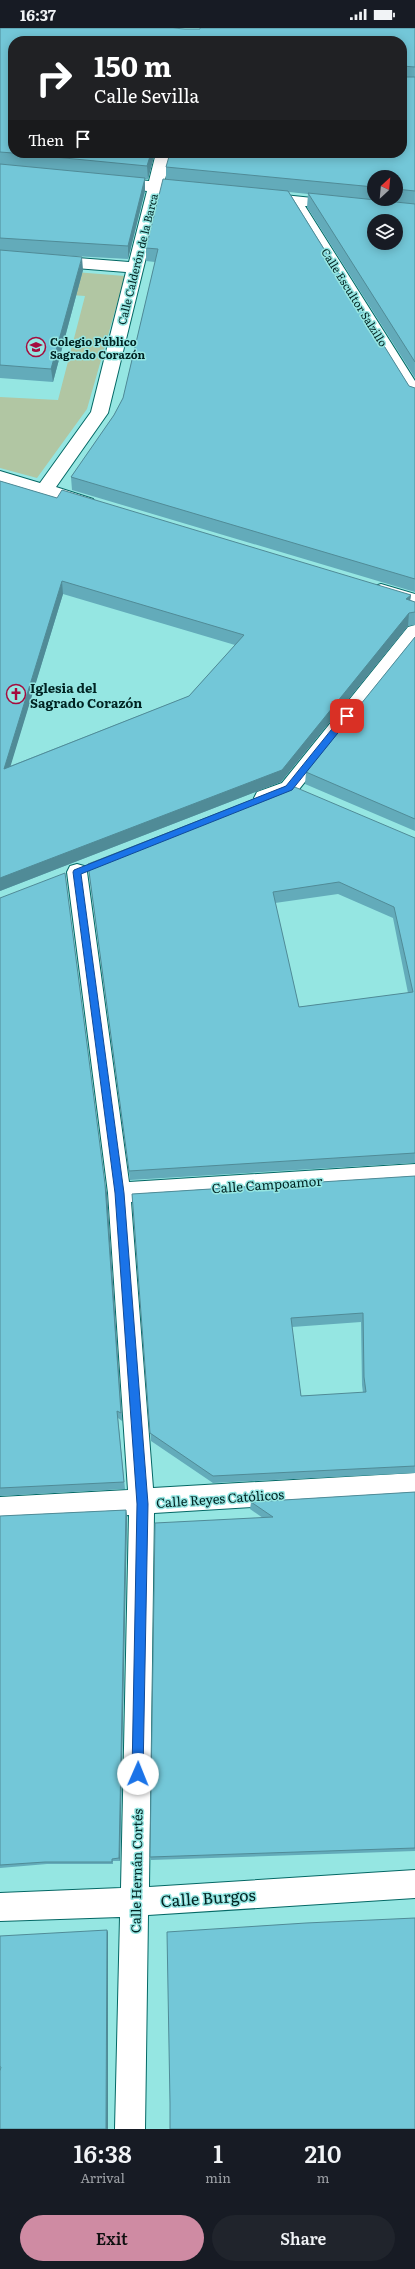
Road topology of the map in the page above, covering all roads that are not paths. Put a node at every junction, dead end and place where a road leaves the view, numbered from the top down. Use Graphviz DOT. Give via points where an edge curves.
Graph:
graph roads {
  1 [pos="163,158"];
  2 [pos="101,181"];
  3 [pos="155,186"];
  4 [pos="209,192"];
  5 [pos="248,196"];
  6 [pos="294,201"];
  7 [pos="354,206"];
  8 [pos="0,257"];
  9 [pos="135,268"];
  10 [pos="415,394"];
  11 [pos="0,477"];
  12 [pos="44,491"];
  13 [pos="104,509"];
  14 [pos="362,585"];
  15 [pos="415,601"];
  16 [pos="415,632"];
  17 [pos="289,788"];
  18 [pos="310,797"];
  19 [pos="245,806"];
  20 [pos="75,873"];
  21 [pos="415,1174"];
  22 [pos="119,1193"];
  23 [pos="415,1486"];
  24 [pos="142,1504"];
  25 [pos="0,1510"];
  26 [pos="415,1884"];
  27 [pos="135,1902"];
  28 [pos="0,1906"];
  29 [pos="130,2129"];
  1 -- 3 [label="street, Calle Calderón de la Barca"];
  2 -- 3 [label="street"];
  3 -- 4 [label="street"];
  3 -- 9 [label="street, Calle Calderón de la Barca"];
  5 -- 6 [label="street"];
  6 -- 7 [label="street"];
  6 -- 10 [label="street, Calle Escultor Salzillo"];
  8 -- 9 [label="street"];
  9 -- 12 [label="street, Calle Calderón de la Barca" via="99,413"];
  11 -- 12 [label="street"];
  12 -- 13 [label="street"];
  14 -- 15 [label="street"];
  16 -- 17 [label="street"];
  17 -- 18 [label="street"];
  17 -- 19 [label="street"];
  20 -- 22 [label="street, Calle Hernán Cortés"];
  21 -- 22 [label="street, Calle Campoamor"];
  22 -- 24 [label="street, Calle Hernán Cortés"];
  23 -- 24 [label="street, Calle Reyes Católicos"];
  24 -- 25 [label="street, Calle Reyes Católicos"];
  24 -- 27 [label="street, Calle Hernán Cortés"];
  26 -- 27 [label="street, Calle Burgos"];
  27 -- 28 [label="street, Calle Burgos"];
  27 -- 29 [label="street, Calle Hernán Cortés"];
}
